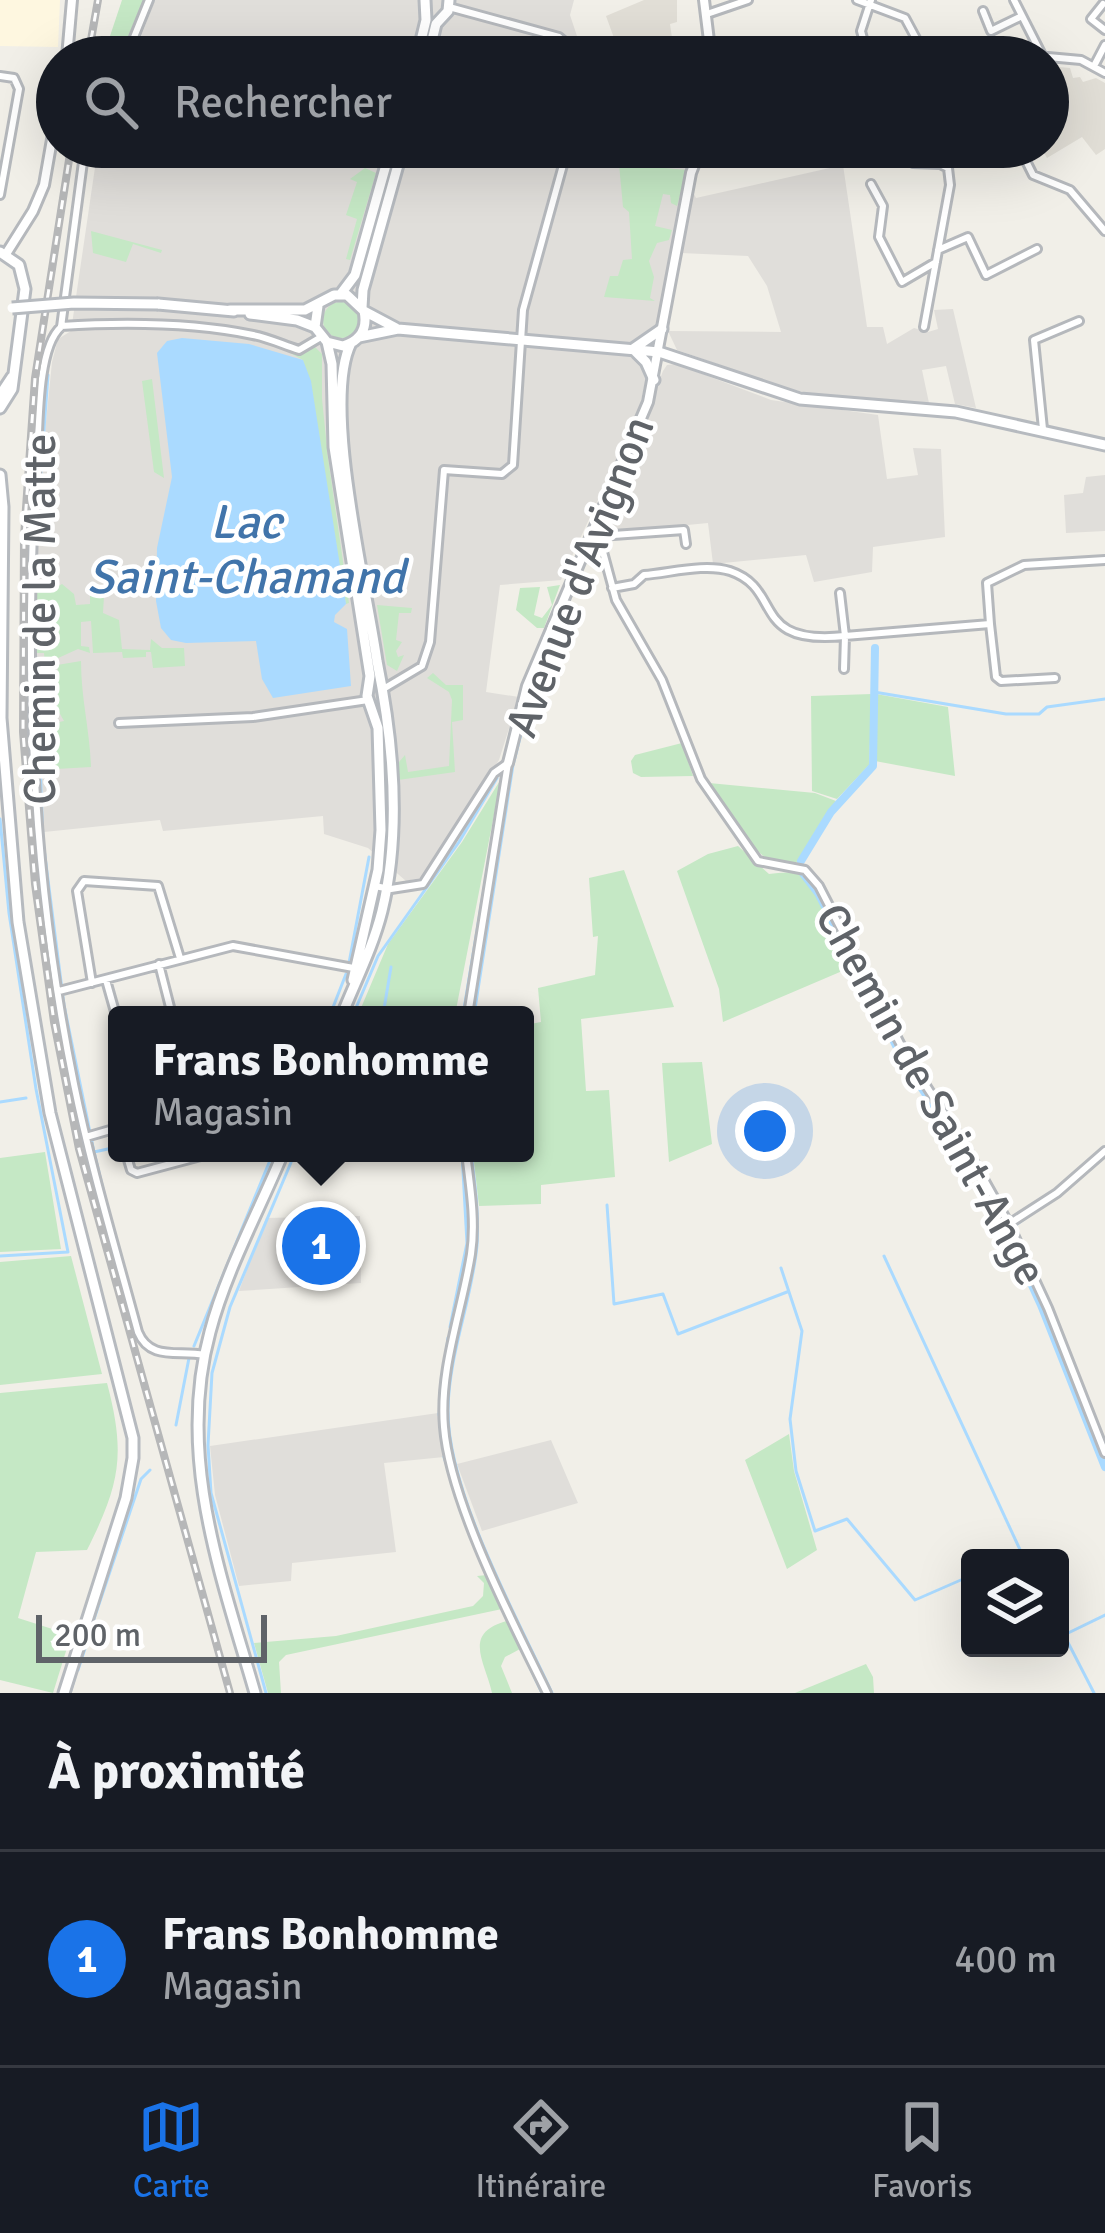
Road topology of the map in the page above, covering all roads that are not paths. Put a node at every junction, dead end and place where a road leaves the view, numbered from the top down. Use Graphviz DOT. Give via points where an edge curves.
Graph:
graph roads {
  1 [pos="72,0"];
  2 [pos="149,0"];
  3 [pos="704,0"];
  4 [pos="748,0"];
  5 [pos="857,0"];
  6 [pos="1014,0"];
  7 [pos="870,2"];
  8 [pos="425,3"];
  9 [pos="1103,4"];
  10 [pos="447,8"];
  11 [pos="982,11"];
  12 [pos="707,14"];
  13 [pos="1022,16"];
  14 [pos="1105,30"];
  15 [pos="69,36"];
  16 [pos="134,36"];
  17 [pos="420,36"];
  18 [pos="433,36"];
  19 [pos="555,36"];
  20 [pos="709,36"];
  21 [pos="862,36"];
  22 [pos="915,36"];
  23 [pos="1034,36"];
  24 [pos="1105,45"];
  25 [pos="1069,58"];
  26 [pos="1094,66"];
  27 [pos="1105,73"];
  28 [pos="0,76"];
  29 [pos="47,168"];
  30 [pos="82,168"];
  31 [pos="385,168"];
  32 [pos="397,168"];
  33 [pos="562,168"];
  34 [pos="693,168"];
  35 [pos="947,168"];
  36 [pos="1029,168"];
  37 [pos="871,184"];
  38 [pos="0,195"];
  39 [pos="1105,231"];
  40 [pos="1037,249"];
  41 [pos="938,250"];
  42 [pos="3,253"];
  43 [pos="936,262"];
  44 [pos="340,295"];
  45 [pos="318,306"];
  46 [pos="363,309"];
  47 [pos="0,310"];
  48 [pos="230,310"];
  49 [pos="1079,321"];
  50 [pos="61,327"];
  51 [pos="924,327"];
  52 [pos="662,328"];
  53 [pos="398,329"];
  54 [pos="321,336"];
  55 [pos="523,339"];
  56 [pos="355,340"];
  57 [pos="633,349"];
  58 [pos="659,352"];
  59 [pos="15,372"];
  60 [pos="654,380"];
  61 [pos="0,395"];
  62 [pos="0,408"];
  63 [pos="1043,433"];
  64 [pos="1105,445"];
  65 [pos="0,475"];
  66 [pos="2,502"];
  67 [pos="594,523"];
  68 [pos="599,536"];
  69 [pos="686,544"];
  70 [pos="1105,560"];
  71 [pos="612,589"];
  72 [pos="840,592"];
  73 [pos="990,624"];
  74 [pos="845,636"];
  75 [pos="844,669"];
  76 [pos="1055,678"];
  77 [pos="377,694"];
  78 [pos="119,723"];
  79 [pos="508,763"];
  80 [pos="380,887"];
  81 [pos="180,958"];
  82 [pos="159,964"];
  83 [pos="359,969"];
  84 [pos="106,980"];
  85 [pos="92,983"];
  86 [pos="59,991"];
  87 [pos="113,1006"];
  88 [pos="170,1006"];
  89 [pos="345,1006"];
  90 [pos="469,1006"];
  91 [pos="108,1131"];
  92 [pos="86,1137"];
  93 [pos="1105,1151"];
  94 [pos="128,1162"];
  95 [pos="178,1162"];
  96 [pos="279,1162"];
  97 [pos="467,1162"];
  98 [pos="1010,1225"];
  99 [pos="204,1355"];
  100 [pos="1105,1453"];
  101 [pos="64,1693"];
  102 [pos="255,1693"];
  103 [pos="548,1693"];
  1 -- 15 [label="street"];
  2 -- 16 [label="street"];
  3 -- 12 [label="street"];
  4 -- 12 [label="street"];
  5 -- 7 [label="street"];
  6 -- 13 [label="street"];
  7 -- 21 [label="street"];
  7 -- 22 [label="street" via="905,18"];
  8 -- 10 [label="main road"];
  8 -- 17 [label="main road"];
  9 -- 14 [label="street" via="1091,19"];
  10 -- 18 [label="main road"];
  10 -- 19 [label="street"];
  11 -- 13 [label="street" via="992,31"];
  12 -- 20 [label="street"];
  13 -- 23 [label="street"];
  24 -- 26 [label="street"];
  25 -- 26 [label="street"];
  26 -- 27 [label="street"];
  28 -- 38 [label="street" via="20,89"];
  29 -- 42 [label="street" via="33,211"];
  30 -- 50 [label="street, Chemin de la Matte"];
  31 -- 44 [label="main road" via="356,275"];
  32 -- 46 [label="main road"];
  33 -- 55 [label="street" via="523,310"];
  34 -- 52 [label="street, Avenue d'Avignon"];
  35 -- 41 [label="street"];
  36 -- 39 [label="street" via="1070,190"];
  37 -- 43 [label="street" via="883,206 879,238 902,282"];
  40 -- 41 [label="street" via="986,275 968,237"];
  41 -- 43 [label="street"];
  42 -- 59 [label="main road" via="25,281"];
  43 -- 51 [label="street"];
  44 -- 45 [label="main road"];
  44 -- 46 [label="main road"];
  45 -- 48 [label="main road"];
  45 -- 54 [label="main road"];
  46 -- 53 [label="main road"];
  46 -- 56 [label="main road"];
  47 -- 48 [label="main road, bridge" via="74,303"];
  48 -- 54 [label="main road" via="297,320"];
  49 -- 63 [label="street" via="1034,340"];
  50 -- 54 [label="street" via="200,326 299,350"];
  50 -- 86 [label="street, Chemin de la Matte" via="50,341 41,399 30,639 35,797"];
  52 -- 57 [label="main road"];
  52 -- 58 [label="street, Avenue d'Avignon"];
  53 -- 55 [label="main road"];
  53 -- 56 [label="main road"];
  54 -- 56 [label="main road"];
  54 -- 77 [label="main road" via="332,364 334,447"];
  55 -- 57 [label="main road"];
  55 -- 77 [label="street" via="513,465 502,474 443,470 430,642 422,666"];
  56 -- 77 [label="main road" via="342,368 340,418"];
  57 -- 58 [label="main road"];
  57 -- 60 [label="main road"];
  58 -- 60 [label="street, Avenue d'Avignon"];
  58 -- 63 [label="main road" via="800,399 956,412"];
  59 -- 61 [label="main road"];
  59 -- 62 [label="main road"];
  60 -- 67 [label="street, Avenue d'Avignon"];
  63 -- 64 [label="main road"];
  65 -- 66 [label="main road"];
  66 -- 101 [label="main road" via="1,718 18,922 55,1133 133,1438 126,1498"];
  67 -- 68 [label="street, Chemin de Saint-Ange"];
  67 -- 79 [label="street, Avenue d'Avignon" via="527,686"];
  68 -- 69 [label="street" via="684,530"];
  68 -- 71 [label="street, Chemin de Saint-Ange"];
  70 -- 73 [label="street" via="1008,571 987,584"];
  71 -- 74 [label="street" via="644,575 728,570 794,635"];
  71 -- 98 [label="street, Chemin de Saint-Ange" via="710,794 758,861 805,870 819,886 906,1055"];
  72 -- 74 [label="street"];
  73 -- 74 [label="street"];
  73 -- 76 [label="street" via="996,677"];
  74 -- 75 [label="street"];
  77 -- 78 [label="street" via="258,717"];
  77 -- 80 [label="main road" via="393,799"];
  79 -- 80 [label="street" via="423,884"];
  79 -- 90 [label="street, Avenue d'Avignon"];
  80 -- 83 [label="main road"];
  81 -- 82 [label="street"];
  81 -- 83 [label="street" via="233,946"];
  81 -- 85 [label="street" via="158,886 84,881 77,891"];
  82 -- 84 [label="street"];
  82 -- 88 [label="street"];
  83 -- 89 [label="main road"];
  84 -- 85 [label="street"];
  84 -- 87 [label="street"];
  85 -- 86 [label="street"];
  86 -- 92 [label="street, Chemin de la Matte"];
  91 -- 92 [label="street"];
  92 -- 99 [label="street, Chemin de la Matte" via="143,1343 154,1352"];
  93 -- 98 [label="street"];
  94 -- 95 [label="street" via="137,1173"];
  96 -- 99 [label="main road"];
  97 -- 103 [label="street" via="471,1251 443,1424 480,1546"];
  98 -- 100 [label="street, Chemin de Saint-Ange"];
  99 -- 102 [label="main road" via="201,1495"];
}
